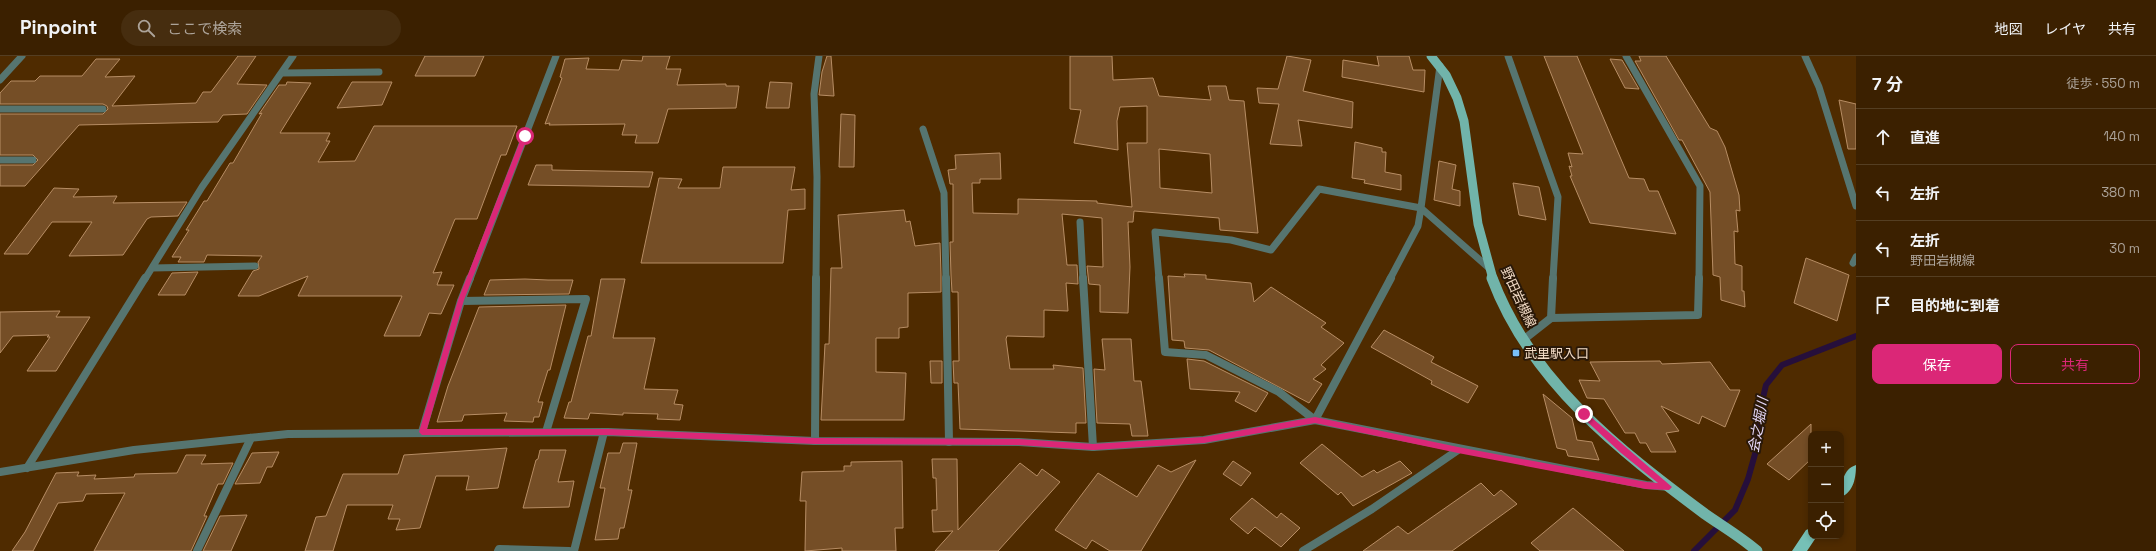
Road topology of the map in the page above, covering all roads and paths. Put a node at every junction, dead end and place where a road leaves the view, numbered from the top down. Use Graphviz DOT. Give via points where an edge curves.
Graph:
graph roads {
  1 [pos="22,56"];
  2 [pos="292,56"];
  3 [pos="556,56"];
  4 [pos="819,56"];
  5 [pos="1431,56"];
  6 [pos="1508,56"];
  7 [pos="1626,56"];
  8 [pos="1805,56"];
  9 [pos="1440,66"];
  10 [pos="379,72"];
  11 [pos="282,73"];
  12 [pos="0,80"];
  13 [pos="0,109"];
  14 [pos="103,109"];
  15 [pos="924,129"];
  16 [pos="0,160"];
  17 [pos="33,160"];
  18 [pos="1856,206"];
  19 [pos="1421,208"];
  20 [pos="1080,222"];
  21 [pos="255,266"];
  22 [pos="152,268"];
  23 [pos="1490,269"];
  24 [pos="461,300"];
  25 [pos="1551,318"];
  26 [pos="1523,340"];
  27 [pos="1315,420"];
  28 [pos="422,432"];
  29 [pos="546,432"];
  30 [pos="604,432"];
  31 [pos="250,438"];
  32 [pos="815,441"];
  33 [pos="949,442"];
  34 [pos="1093,447"];
  35 [pos="1458,450"];
  36 [pos="27,468"];
  37 [pos="1856,470"];
  38 [pos="0,472"];
  39 [pos="1669,487"];
  40 [pos="1844,487"];
  41 [pos="1808,538"];
  42 [pos="197,551"];
  43 [pos="498,551"];
  44 [pos="569,551"];
  45 [pos="574,551"];
  46 [pos="1303,551"];
  47 [pos="1757,551"];
  48 [pos="1799,551"];
  1 -- 12 [label="street"];
  2 -- 11 [label="street"];
  3 -- 24 [label="street"];
  4 -- 32 [label="street" via="814,94 817,177"];
  5 -- 9 [label="main road, 野田岩槻線"];
  6 -- 25 [label="street" via="1558,197"];
  7 -- 25 [label="street" via="1700,186 1698,315"];
  8 -- 18 [label="street" via="1819,87"];
  9 -- 19 [label="street"];
  9 -- 23 [label="main road, 野田岩槻線" via="1453,88 1462,111 1483,248"];
  10 -- 11 [label="street"];
  11 -- 22 [label="street" via="202,187"];
  13 -- 14 [label="street"];
  15 -- 33 [label="street" via="944,193"];
  16 -- 17 [label="street"];
  19 -- 23 [label="street"];
  19 -- 27 [label="street" via="1418,226"];
  19 -- 27 [label="street" via="1319,189 1271,250 1231,240 1155,232 1165,352 1206,355 1279,392"];
  20 -- 34 [label="street"];
  21 -- 22 [label="street"];
  22 -- 36 [label="street"];
  23 -- 26 [label="main road, 野田岩槻線" via="1500,296"];
  24 -- 28 [label="street"];
  24 -- 29 [label="street" via="586,299"];
  25 -- 26 [label="street"];
  26 -- 39 [label="main road, 野田岩槻線" via="1555,384 1584,414"];
  27 -- 34 [label="street" via="1204,440"];
  27 -- 35 [label="street"];
  28 -- 29 [label="street"];
  28 -- 31 [label="street" via="288,434"];
  29 -- 30 [label="street"];
  30 -- 32 [label="street"];
  30 -- 45 [label="street"];
  31 -- 36 [label="street" via="134,450"];
  31 -- 42 [label="street"];
  32 -- 33 [label="street"];
  33 -- 34 [label="street" via="1019,442"];
  35 -- 39 [label="street" via="1646,485"];
  35 -- 46 [label="street" via="1372,509"];
  36 -- 38 [label="street"];
  37 -- 40 [label="highway"];
  39 -- 47 [label="main road, 野田岩槻線"];
  41 -- 48 [label="highway"];
  43 -- 44 [label="street"];
}
